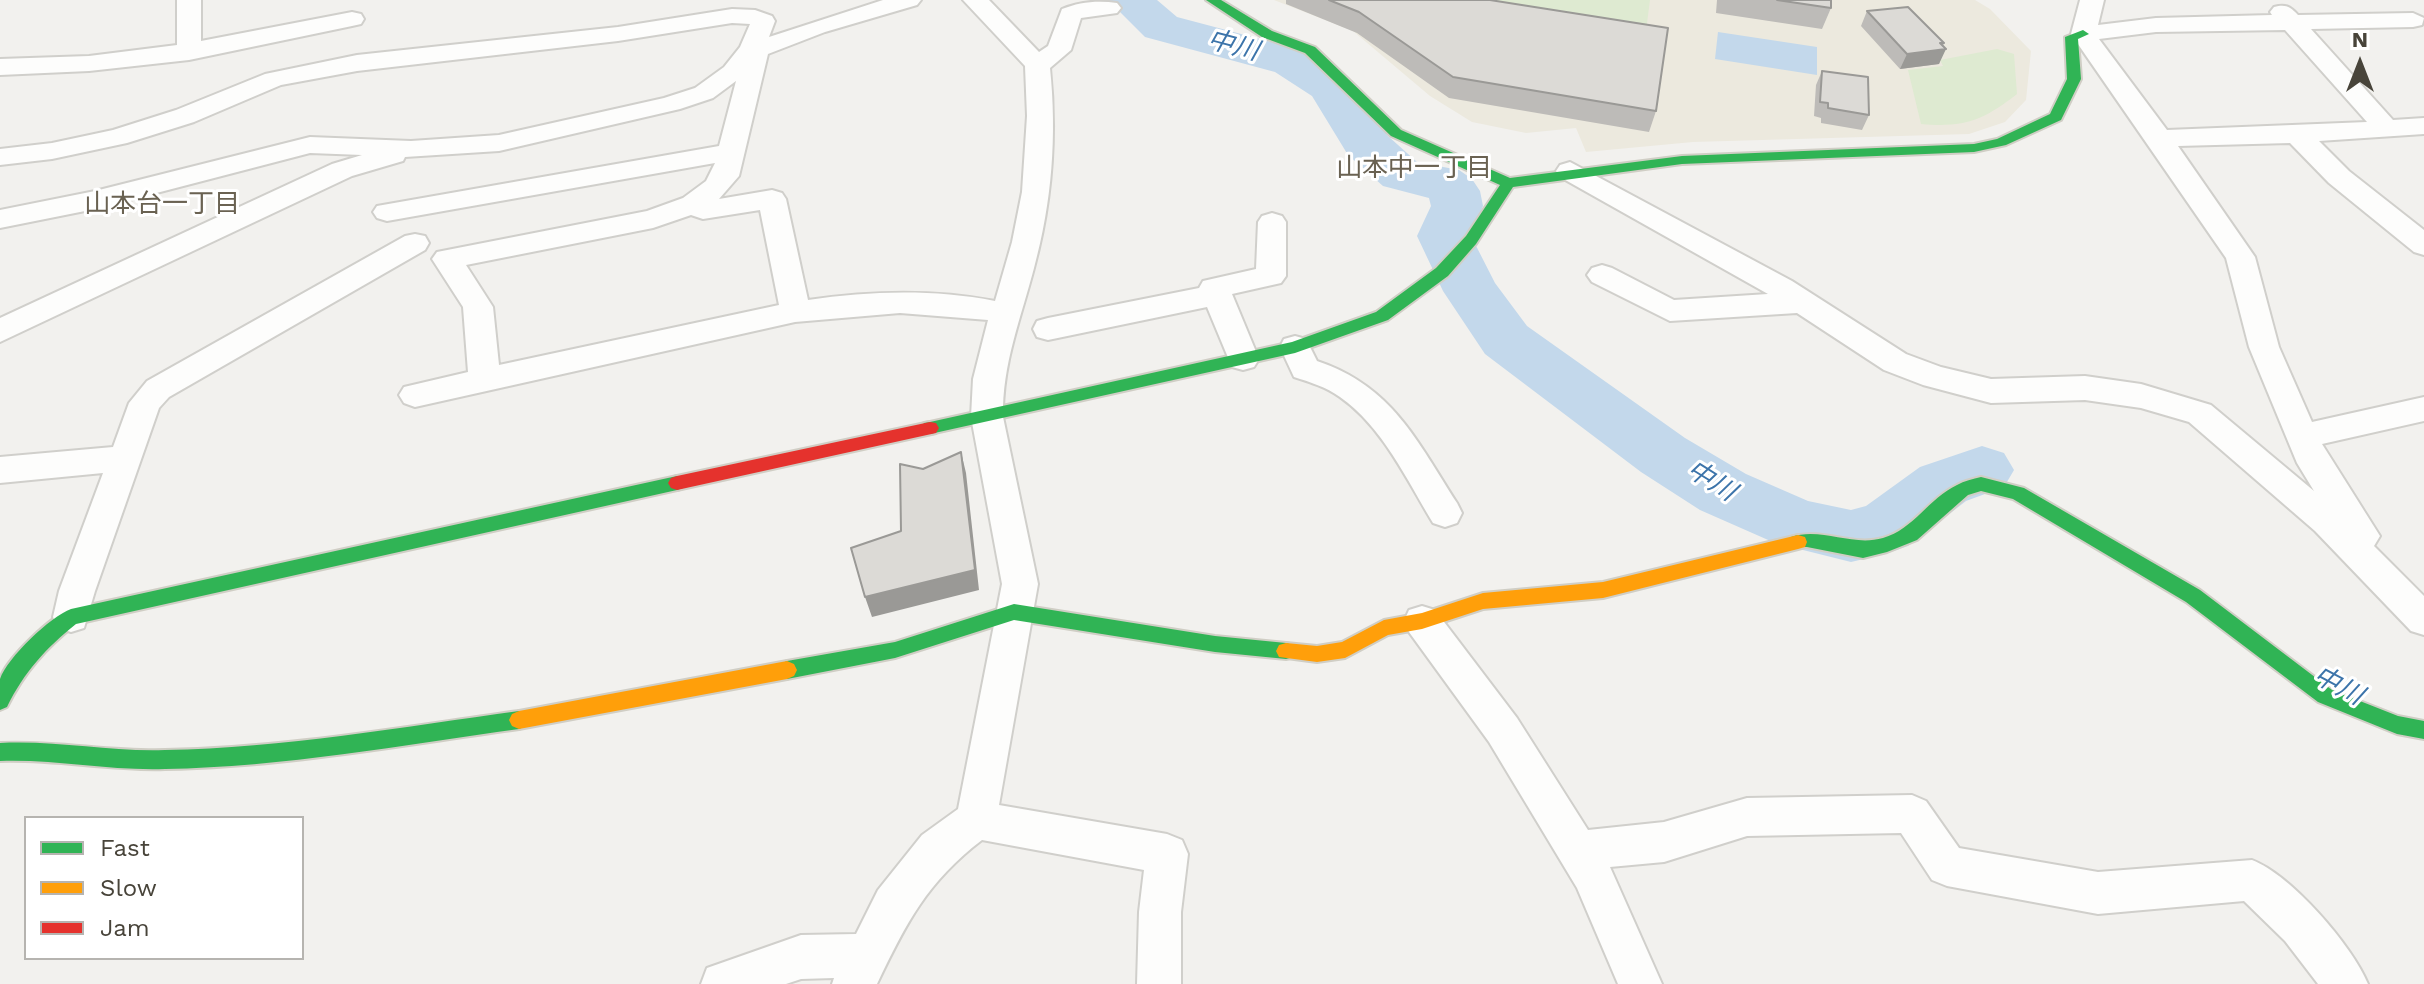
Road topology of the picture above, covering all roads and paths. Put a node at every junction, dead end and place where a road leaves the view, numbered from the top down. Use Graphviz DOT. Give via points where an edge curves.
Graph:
graph roads {
  1 [pos="189,0"];
  2 [pos="909,0"];
  3 [pos="975,0"];
  4 [pos="1212,0"];
  5 [pos="2092,0"];
  6 [pos="2271,0"];
  7 [pos="1063,7"];
  8 [pos="1109,8"];
  9 [pos="358,10"];
  10 [pos="2413,20"];
  11 [pos="2291,22"];
  12 [pos="2083,34"];
  13 [pos="754,49"];
  14 [pos="189,53"];
  15 [pos="357,63"];
  16 [pos="1037,65"];
  17 [pos="0,67"];
  18 [pos="2424,126"];
  19 [pos="2387,129"];
  20 [pos="2297,135"];
  21 [pos="2159,138"];
  22 [pos="411,149"];
  23 [pos="731,152"];
  24 [pos="0,157"];
  25 [pos="1570,171"];
  26 [pos="1508,183"];
  27 [pos="297,192"];
  28 [pos="693,204"];
  29 [pos="387,212"];
  30 [pos="0,219"];
  31 [pos="1272,222"];
  32 [pos="415,243"];
  33 [pos="2424,245"];
  34 [pos="447,259"];
  35 [pos="1602,275"];
  36 [pos="1216,295"];
  37 [pos="1802,302"];
  38 [pos="795,312"];
  39 [pos="1004,313"];
  40 [pos="1048,329"];
  41 [pos="0,331"];
  42 [pos="1295,347"];
  43 [pos="1243,359"];
  44 [pos="485,381"];
  45 [pos="415,395"];
  46 [pos="2424,409"];
  47 [pos="987,417"];
  48 [pos="2303,436"];
  49 [pos="126,458"];
  50 [pos="0,470"];
  51 [pos="1445,513"];
  52 [pos="1014,612"];
  53 [pos="2417,613"];
  54 [pos="71,617"];
  55 [pos="1422,621"];
  56 [pos="0,701"];
  57 [pos="2424,730"];
  58 [pos="0,752"];
  59 [pos="976,820"];
  60 [pos="1577,851"];
  61 [pos="861,970"];
  62 [pos="723,984"];
  63 [pos="1159,984"];
  64 [pos="1640,984"];
  65 [pos="2346,984"];
  1 -- 14 [label="street"];
  2 -- 13 [label="street"];
  3 -- 16 [label="street"];
  4 -- 26 [label="street" via="1267,34 1310,50 1396,133"];
  5 -- 12 [label="street"];
  6 -- 11 [label="street"];
  7 -- 8 [label="street"];
  7 -- 16 [label="street" via="1059,50"];
  9 -- 14 [label="street"];
  9 -- 15 [label="street"];
  10 -- 11 [label="street"];
  11 -- 12 [label="street" via="2156,25"];
  11 -- 19 [label="street"];
  12 -- 21 [label="street"];
  12 -- 25 [label="street" via="2071,37 2074,79 2056,117 2001,142 1974,148 1654,160"];
  13 -- 15 [label="street" via="763,21 747,15"];
  13 -- 22 [label="street" via="716,86 671,104 499,143"];
  13 -- 23 [label="street"];
  14 -- 17 [label="street"];
  15 -- 24 [label="street" via="274,79 118,137"];
  16 -- 39 [label="street" via="1038,183 1020,268"];
  18 -- 19 [label="street"];
  19 -- 20 [label="street"];
  20 -- 21 [label="street"];
  20 -- 33 [label="street" via="2339,177"];
  21 -- 48 [label="street" via="2240,257 2264,347"];
  22 -- 27 [label="street" via="342,170"];
  22 -- 30 [label="street" via="310,145"];
  23 -- 28 [label="street" via="725,176"];
  23 -- 29 [label="street"];
  25 -- 26 [label="street"];
  25 -- 37 [label="street"];
  26 -- 42 [label="street" via="1471,240 1442,272 1382,316"];
  27 -- 29 [label="street" via="366,177"];
  27 -- 41 [label="street"];
  28 -- 34 [label="street" via="653,219"];
  28 -- 38 [label="street" via="703,210 772,199"];
  29 -- 32 [label="street"];
  31 -- 36 [label="street" via="1271,276 1214,288"];
  32 -- 34 [label="street"];
  32 -- 49 [label="street" via="158,389 145,403"];
  34 -- 44 [label="street" via="478,307"];
  35 -- 37 [label="street" via="1670,311"];
  36 -- 40 [label="street"];
  36 -- 43 [label="street"];
  37 -- 53 [label="street" via="1895,362 1934,377 1991,391 2085,388 2141,396 2200,413 2327,521"];
  38 -- 39 [label="street" via="852,303 912,302 964,304"];
  38 -- 44 [label="street"];
  39 -- 47 [label="street" via="985,390"];
  42 -- 43 [label="street"];
  42 -- 51 [label="street" via="1305,369 1356,392 1393,434"];
  43 -- 47 [label="street"];
  44 -- 45 [label="street"];
  46 -- 48 [label="street"];
  47 -- 52 [label="street" via="1020,584"];
  47 -- 54 [label="street"];
  48 -- 53 [label="street" via="2314,463"];
  49 -- 50 [label="street"];
  49 -- 54 [label="street"];
  52 -- 55 [label="street" via="1215,644 1317,654 1345,650 1384,628"];
  52 -- 58 [label="street" via="895,650 509,721 262,754 161,760 35,749"];
  52 -- 59 [label="street"];
  54 -- 56 [label="street" via="32,646 6,682"];
  55 -- 57 [label="street" via="1483,601 1603,590 1807,540 1863,550 1887,545 1910,535 1962,490 1981,484 2018,493 2193,596 2325,696 2397,725"];
  55 -- 60 [label="street" via="1503,730"];
  59 -- 61 [label="street" via="937,849 893,905"];
  59 -- 63 [label="street" via="1167,854"];
  60 -- 64 [label="street"];
  60 -- 65 [label="street" via="1664,842 1747,817 1912,814 1947,866 2098,893 2252,880 2300,926"];
  61 -- 62 [label="street" via="801,957"];
}
